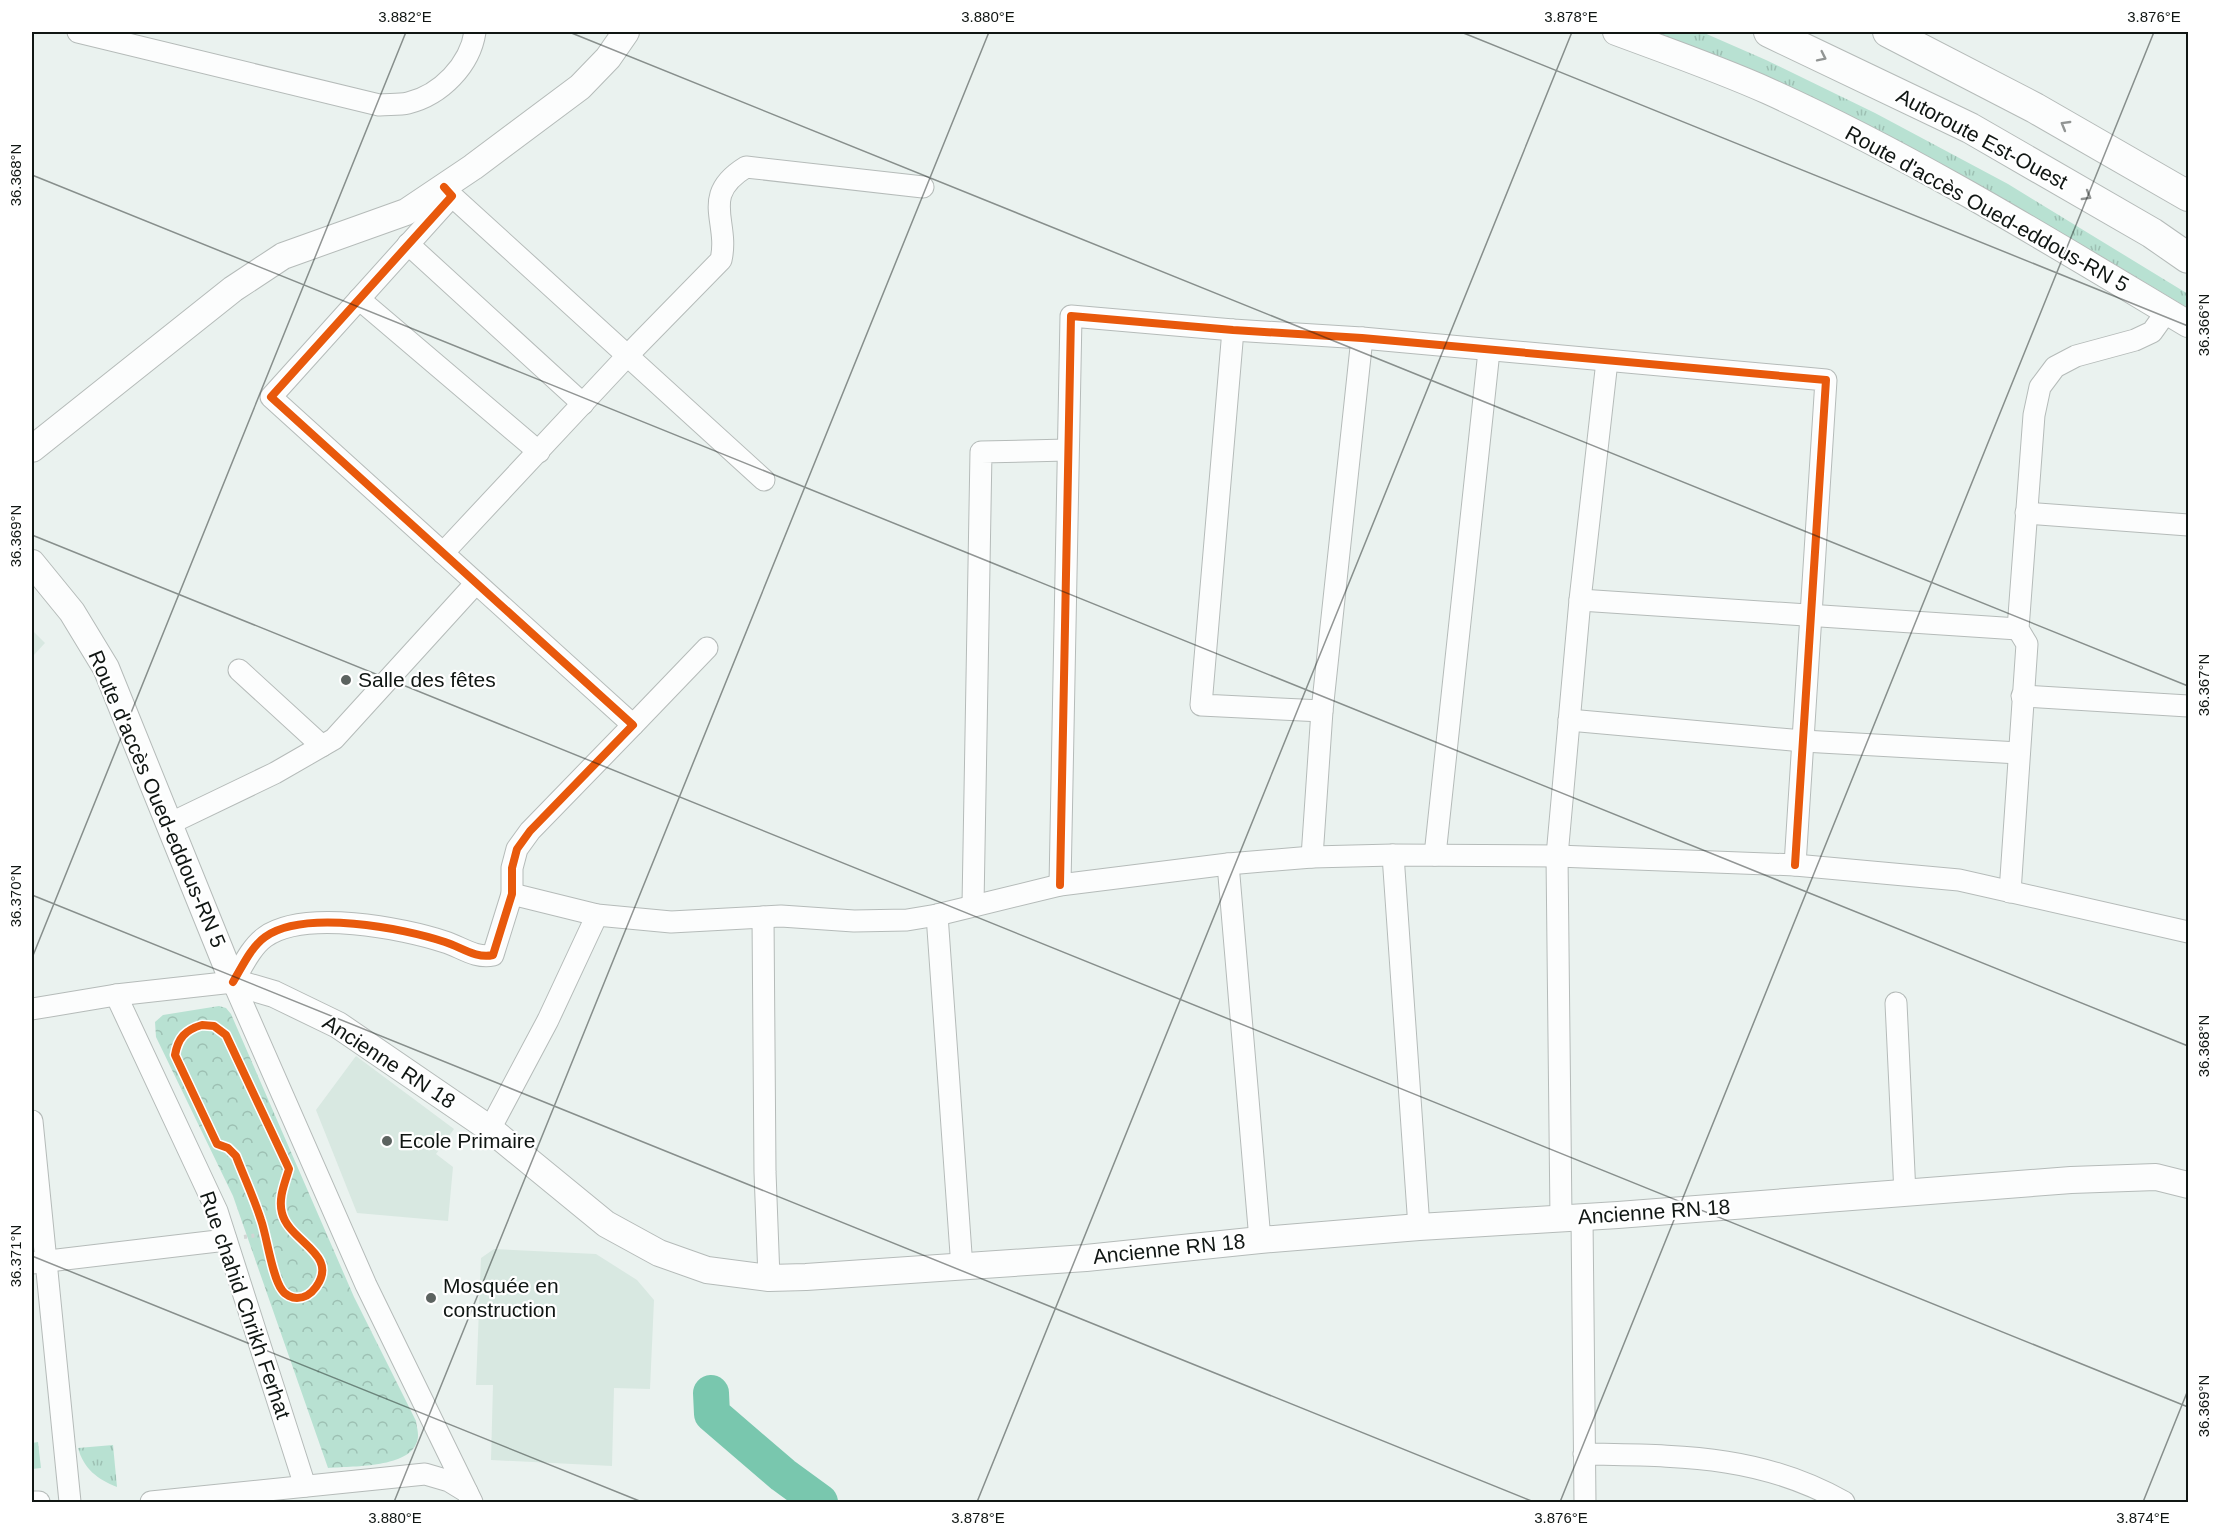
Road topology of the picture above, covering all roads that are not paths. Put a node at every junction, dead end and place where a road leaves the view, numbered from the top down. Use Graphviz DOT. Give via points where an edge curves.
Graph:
graph roads {
  1 [pos="78,32"];
  2 [pos="475,32"];
  3 [pos="626,32"];
  4 [pos="1616,32"];
  5 [pos="1769,32"];
  6 [pos="1888,32"];
  7 [pos="923,187"];
  8 [pos="448,191"];
  9 [pos="2188,196"];
  10 [pos="408,244"];
  11 [pos="2188,258"];
  12 [pos="359,299"];
  13 [pos="2167,311"];
  14 [pos="2188,324"];
  15 [pos="1233,330"];
  16 [pos="1362,338"];
  17 [pos="1489,351"];
  18 [pos="628,355"];
  19 [pos="1607,361"];
  20 [pos="583,404"];
  21 [pos="32,449"];
  22 [pos="1067,450"];
  23 [pos="539,452"];
  24 [pos="764,480"];
  25 [pos="2025,513"];
  26 [pos="2188,525"];
  27 [pos="443,554"];
  28 [pos="32,563"];
  29 [pos="476,583"];
  30 [pos="1580,600"];
  31 [pos="1810,614"];
  32 [pos="2018,629"];
  33 [pos="707,648"];
  34 [pos="239,670"];
  35 [pos="2022,696"];
  36 [pos="2188,705"];
  37 [pos="1322,711"];
  38 [pos="1569,720"];
  39 [pos="633,725"];
  40 [pos="1803,741"];
  41 [pos="322,746"];
  42 [pos="2019,753"];
  43 [pos="169,824"];
  44 [pos="1393,855"];
  45 [pos="1435,855"];
  46 [pos="1557,856"];
  47 [pos="1312,857"];
  48 [pos="1228,864"];
  49 [pos="1795,866"];
  50 [pos="1060,885"];
  51 [pos="2010,892"];
  52 [pos="512,894"];
  53 [pos="973,905"];
  54 [pos="597,915"];
  55 [pos="937,915"];
  56 [pos="763,917"];
  57 [pos="2188,932"];
  58 [pos="233,981"];
  59 [pos="116,995"];
  60 [pos="1896,1003"];
  61 [pos="32,1009"];
  62 [pos="32,1121"];
  63 [pos="490,1129"];
  64 [pos="2188,1185"];
  65 [pos="1905,1194"];
  66 [pos="1572,1218"];
  67 [pos="1419,1227"];
  68 [pos="226,1240"];
  69 [pos="1260,1240"];
  70 [pos="39,1263"];
  71 [pos="962,1268"];
  72 [pos="769,1278"];
  73 [pos="1584,1454"];
  74 [pos="305,1486"];
  75 [pos="469,1497"];
  76 [pos="32,1502"];
  77 [pos="39,1503"];
  78 [pos="70,1503"];
  79 [pos="151,1503"];
  80 [pos="1585,1503"];
  81 [pos="1844,1503"];
  1 -- 2 [label="street" via="379,105 408,103 433,91 458,71 472,47"];
  3 -- 8 [label="main road" via="580,87"];
  4 -- 13 [label="main road, Route d'accès Oued-eddous-RN 5" via="1767,91 1840,126 1963,190"];
  5 -- 11 [label="highway, Autoroute Est-Ouest, one-way" via="1970,128 2152,233"];
  9 -- 6 [label="highway, one-way" via="2035,108"];
  7 -- 18 [label="street" via="746,167 731,177 722,193 718,211 721,260"];
  8 -- 10 [label="street"];
  8 -- 18 [label="street"];
  8 -- 21 [label="main road" via="405,212 283,256 233,289"];
  10 -- 12 [label="street"];
  10 -- 20 [label="street"];
  12 -- 23 [label="street"];
  12 -- 27 [label="street" via="271,397"];
  13 -- 14 [label="main road, Route d'accès Oued-eddous-RN 5"];
  13 -- 25 [label="street" via="2152,332 2076,356 2055,367 2040,387"];
  15 -- 16 [label="street"];
  15 -- 22 [label="street" via="1071,316"];
  15 -- 37 [label="street" via="1201,705"];
  16 -- 17 [label="street"];
  16 -- 37 [label="street"];
  17 -- 19 [label="street"];
  17 -- 45 [label="street"];
  18 -- 20 [label="street"];
  18 -- 24 [label="street"];
  19 -- 30 [label="street"];
  19 -- 31 [label="street" via="1826,380"];
  20 -- 23 [label="street"];
  22 -- 50 [label="street"];
  22 -- 53 [label="street" via="981,452"];
  23 -- 27 [label="street"];
  25 -- 26 [label="street"];
  25 -- 32 [label="street"];
  27 -- 29 [label="street"];
  28 -- 43 [label="main road, Route d'accès Oued-eddous-RN 5" via="72,612 106,668"];
  29 -- 39 [label="street"];
  29 -- 41 [label="street" via="334,739"];
  30 -- 31 [label="street"];
  30 -- 38 [label="street"];
  31 -- 32 [label="street"];
  31 -- 40 [label="street"];
  32 -- 35 [label="street" via="2026,644"];
  33 -- 39 [label="street"];
  34 -- 41 [label="street"];
  35 -- 36 [label="street"];
  35 -- 42 [label="street"];
  37 -- 47 [label="street"];
  38 -- 40 [label="street"];
  38 -- 46 [label="street"];
  39 -- 52 [label="street" via="517,849"];
  40 -- 42 [label="street"];
  40 -- 49 [label="street"];
  41 -- 43 [label="street"];
  42 -- 51 [label="street"];
  43 -- 58 [label="main road, Route d'accès Oued-eddous-RN 5"];
  44 -- 45 [label="street"];
  44 -- 47 [label="street"];
  44 -- 67 [label="street"];
  45 -- 46 [label="street"];
  46 -- 49 [label="street"];
  46 -- 66 [label="street"];
  47 -- 48 [label="street"];
  48 -- 50 [label="street"];
  48 -- 69 [label="street"];
  49 -- 51 [label="street" via="1959,880"];
  50 -- 53 [label="street"];
  51 -- 57 [label="street"];
  52 -- 54 [label="street"];
  52 -- 58 [label="street" via="493,955 483,957 446,942 382,926 292,926 264,938"];
  53 -- 55 [label="street"];
  54 -- 56 [label="street" via="671,922"];
  54 -- 63 [label="street" via="548,1020"];
  55 -- 56 [label="street" via="854,921"];
  55 -- 71 [label="street"];
  56 -- 72 [label="street"];
  58 -- 59 [label="street"];
  58 -- 63 [label="main road, Ancienne RN 18" via="274,994 338,1025"];
  58 -- 75 [label="street" via="366,1285"];
  59 -- 61 [label="street"];
  59 -- 68 [label="street, Rue chahid Chrikh Ferhat" via="217,1211"];
  60 -- 65 [label="street"];
  62 -- 70 [label="street"];
  63 -- 72 [label="main road, Ancienne RN 18" via="606,1224 658,1252 707,1270"];
  64 -- 65 [label="main road, Ancienne RN 18" via="2156,1177"];
  65 -- 66 [label="main road, Ancienne RN 18"];
  66 -- 67 [label="main road, Ancienne RN 18"];
  66 -- 73 [label="street"];
  67 -- 69 [label="main road, Ancienne RN 18"];
  68 -- 70 [label="street"];
  68 -- 74 [label="street, Rue chahid Chrikh Ferhat"];
  69 -- 71 [label="main road, Ancienne RN 18"];
  70 -- 78 [label="street"];
  71 -- 72 [label="main road, Ancienne RN 18"];
  73 -- 80 [label="street"];
  73 -- 81 [label="street" via="1686,1456 1733,1463 1803,1482"];
  74 -- 75 [label="street" via="425,1474 449,1480"];
  74 -- 79 [label="street"];
  76 -- 77 [label="street"];
}
